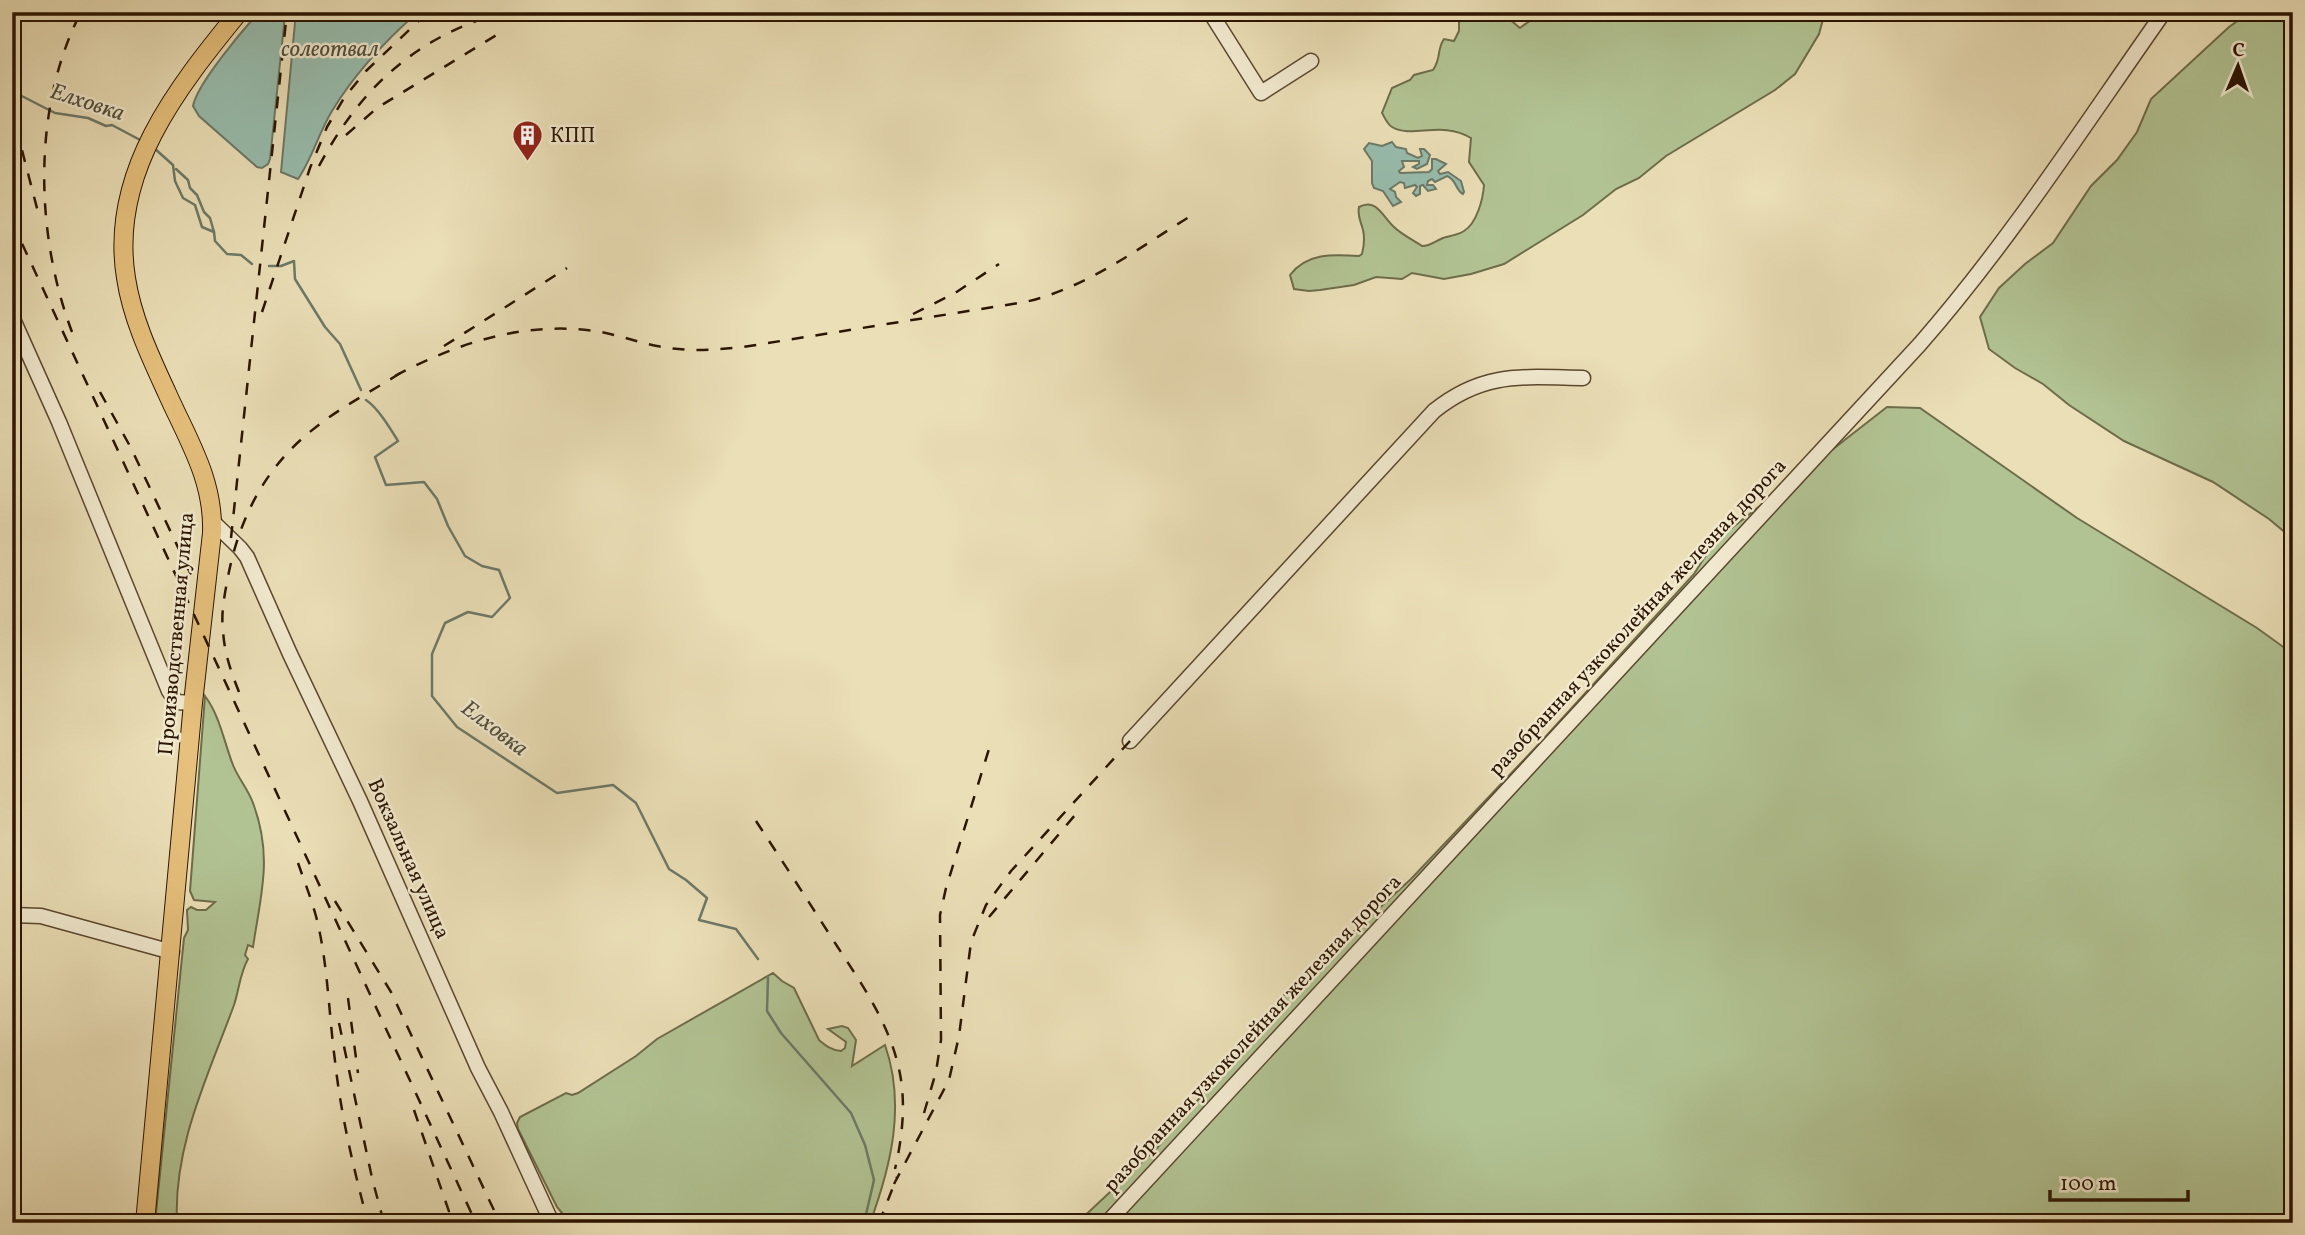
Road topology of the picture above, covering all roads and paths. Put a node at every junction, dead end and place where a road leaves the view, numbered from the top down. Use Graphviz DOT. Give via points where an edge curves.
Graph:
graph roads {
  1 [pos="239,12"];
  2 [pos="1210,12"];
  3 [pos="2164,12"];
  4 [pos="1311,61"];
  5 [pos="12,317"];
  6 [pos="1583,378"];
  7 [pos="212,522"];
  8 [pos="193,703"];
  9 [pos="1130,741"];
  10 [pos="12,915"];
  11 [pos="172,952"];
  12 [pos="145,1223"];
  13 [pos="552,1223"];
  14 [pos="1107,1223"];
  1 -- 7 [label="main road, Производственная улица" via="152,134 131,187 124,224 126,278 133,311 204,472"];
  2 -- 4 [label="street" via="1261,93"];
  3 -- 14 [label="street, разобранная узкоколейная железная дорога" via="2008,233 1934,328"];
  5 -- 8 [label="street" via="169,691 176,702"];
  6 -- 9 [label="street" via="1494,380 1467,388 1444,403"];
  7 -- 8 [label="main road, Производственная улица"];
  7 -- 13 [label="street, Вокзальная улица" via="247,557"];
  8 -- 11 [label="main road, Производственная улица"];
  10 -- 11 [label="street" via="41,916"];
  11 -- 12 [label="main road, Производственная улица"];
}
